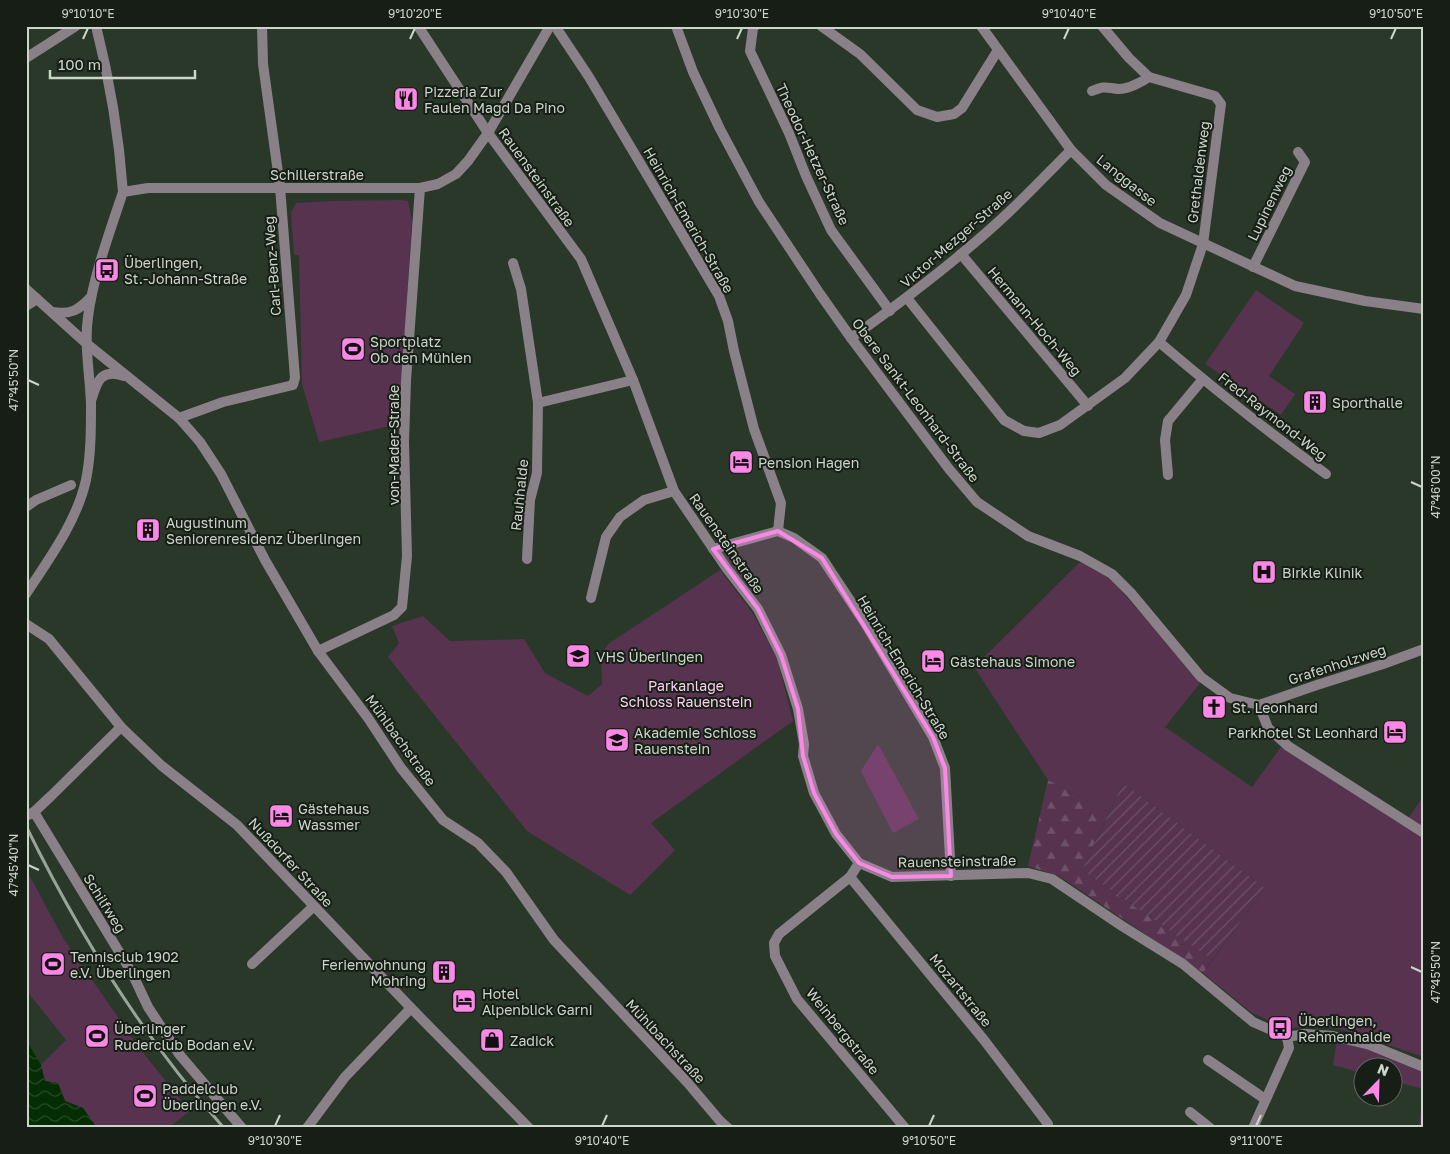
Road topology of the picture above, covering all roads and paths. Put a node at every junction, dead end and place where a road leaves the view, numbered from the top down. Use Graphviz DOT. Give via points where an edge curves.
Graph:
graph roads {
  1 [pos="76,26"];
  2 [pos="96,26"];
  3 [pos="262,26"];
  4 [pos="418,26"];
  5 [pos="550,26"];
  6 [pos="555,26"];
  7 [pos="676,26"];
  8 [pos="755,26"];
  9 [pos="821,26"];
  10 [pos="981,26"];
  11 [pos="1102,26"];
  12 [pos="998,50"];
  13 [pos="27,56"];
  14 [pos="1149,77"];
  15 [pos="1092,91"];
  16 [pos="488,133"];
  17 [pos="1071,150"];
  18 [pos="1298,152"];
  19 [pos="280,187"];
  20 [pos="420,188"];
  21 [pos="123,192"];
  22 [pos="1203,244"];
  23 [pos="961,254"];
  24 [pos="513,263"];
  25 [pos="1253,267"];
  26 [pos="26,289"];
  27 [pos="91,297"];
  28 [pos="907,298"];
  29 [pos="37,299"];
  30 [pos="26,306"];
  31 [pos="1424,309"];
  32 [pos="890,311"];
  33 [pos="52,312"];
  34 [pos="851,338"];
  35 [pos="1159,342"];
  36 [pos="87,344"];
  37 [pos="130,378"];
  38 [pos="633,380"];
  39 [pos="1203,380"];
  40 [pos="90,402"];
  41 [pos="538,403"];
  42 [pos="1088,406"];
  43 [pos="179,418"];
  44 [pos="1326,474"];
  45 [pos="1168,475"];
  46 [pos="72,485"];
  47 [pos="674,491"];
  48 [pos="26,507"];
  49 [pos="778,532"];
  50 [pos="713,548"];
  51 [pos="527,559"];
  52 [pos="26,594"];
  53 [pos="591,598"];
  54 [pos="26,624"];
  55 [pos="1424,649"];
  56 [pos="318,651"];
  57 [pos="1259,704"];
  58 [pos="121,727"];
  59 [pos="30,814"];
  60 [pos="1424,832"];
  61 [pos="859,863"];
  62 [pos="951,876"];
  63 [pos="850,877"];
  64 [pos="314,907"];
  65 [pos="252,964"];
  66 [pos="411,1008"];
  67 [pos="1287,1037"];
  68 [pos="1208,1060"];
  69 [pos="1424,1068"];
  70 [pos="1265,1100"];
  71 [pos="1190,1112"];
  72 [pos="1048,1124"];
  73 [pos="242,1128"];
  74 [pos="307,1128"];
  75 [pos="529,1128"];
  76 [pos="728,1128"];
  77 [pos="904,1128"];
  78 [pos="1210,1128"];
  79 [pos="1253,1128"];
  1 -- 13 [label="street"];
  2 -- 21 [label="street" via="109,78"];
  3 -- 19 [label="street, Carl-Benz-Weg"];
  4 -- 16 [label="street, Rauensteinstraße"];
  5 -- 16 [label="street, Schillerstraße"];
  6 -- 49 [label="street, Heinrich-Emerich-Straße" via="589,77 719,296 754,429 781,502"];
  7 -- 34 [label="street, Obere Sankt-Leonhard-Straße" via="693,72 759,202"];
  8 -- 32 [label="street, Theodor-Hetzer-Straße" via="750,51 831,230"];
  9 -- 12 [label="street" via="860,54 916,110 936,117 954,114 962,108"];
  10 -- 12 [label="street, Langgasse"];
  11 -- 14 [label="street"];
  12 -- 17 [label="street, Langgasse"];
  14 -- 15 [label="street" via="1122,89 1104,86"];
  14 -- 22 [label="street, Grethaldenweg" via="1215,96 1221,104"];
  16 -- 20 [label="street, Schillerstraße" via="456,174 438,184"];
  16 -- 38 [label="street, Rauensteinstraße" via="581,259"];
  17 -- 22 [label="street, Langgasse" via="1106,185 1160,223"];
  17 -- 23 [label="street, Victor-Mezger-Straße"];
  18 -- 25 [label="street, Lupinenweg" via="1305,162"];
  19 -- 20 [label="street, Schillerstraße"];
  19 -- 21 [label="street, Schillerstraße" via="148,188"];
  19 -- 43 [label="street, Carl-Benz-Weg" via="294,384 223,402"];
  20 -- 56 [label="street, von-Mader-Straße" via="406,381 407,556 402,607 394,615"];
  21 -- 27 [label="street"];
  22 -- 25 [label="street, Langgasse"];
  22 -- 35 [label="street, Grethaldenweg" via="1186,294"];
  23 -- 28 [label="street, Victor-Mezger-Straße"];
  23 -- 42 [label="street, Hermann-Hoch-Weg"];
  24 -- 41 [label="street, Rauhhalde" via="521,289"];
  25 -- 31 [label="street, Langgasse" via="1295,286"];
  26 -- 29 [label="street, Mühlbachstraße"];
  27 -- 33 [label="street" via="73,312"];
  27 -- 36 [label="street"];
  28 -- 32 [label="street, Victor-Mezger-Straße"];
  28 -- 42 [label="street, Grethaldenweg" via="1004,420 1024,431 1040,433 1060,425"];
  29 -- 30 [label="street"];
  29 -- 33 [label="street, Mühlbachstraße"];
  32 -- 34 [label="street, Victor-Mezger-Straße"];
  33 -- 36 [label="street, Mühlbachstraße"];
  34 -- 57 [label="street, Obere Sankt-Leonhard-Straße" via="949,470 977,502 1028,536 1080,556 1112,574 1201,677 1230,698"];
  35 -- 39 [label="street, Fred-Raymond-Weg"];
  35 -- 42 [label="street, Grethaldenweg" via="1125,378"];
  36 -- 37 [label="street, Mühlbachstraße"];
  36 -- 40 [label="street"];
  37 -- 40 [label="street" via="116,373 104,376 98,381"];
  37 -- 43 [label="street, Mühlbachstraße"];
  38 -- 41 [label="street"];
  38 -- 47 [label="street, Rauensteinstraße"];
  39 -- 44 [label="street, Fred-Raymond-Weg"];
  39 -- 45 [label="street, Fred-Raymond-Weg" via="1168,421 1165,440"];
  40 -- 52 [label="street" via="89,457 81,497 67,527"];
  41 -- 51 [label="street, Rauhhalde" via="537,473 530,500"];
  43 -- 56 [label="street, Mühlbachstraße" via="200,442 220,474"];
  46 -- 48 [label="street"];
  47 -- 50 [label="street, Rauensteinstraße"];
  47 -- 53 [label="street, Rauensteinstraße" via="644,500 620,516 606,537"];
  49 -- 50 [label="street"];
  49 -- 62 [label="street, Heinrich-Emerich-Straße" via="794,538 822,558 933,738 945,768"];
  50 -- 61 [label="street, Rauensteinstraße" via="758,609 781,655 798,709 804,756 814,793 836,834"];
  54 -- 58 [label="street, Nußdorfer Straße" via="49,639"];
  55 -- 57 [label="street, Grafenholzweg"];
  56 -- 76 [label="street, Mühlbachstraße" via="401,768 444,820 478,843 506,872 554,940"];
  57 -- 60 [label="street" via="1268,728 1288,746"];
  58 -- 59 [label="street, Schilfweg"];
  58 -- 64 [label="street, Nußdorfer Straße" via="162,766 237,825"];
  59 -- 73 [label="street, Schilfweg" via="132,973 148,1007 179,1054"];
  61 -- 62 [label="street, Rauensteinstraße" via="892,877"];
  61 -- 63 [label="street, Weinbergstraße"];
  62 -- 67 [label="street, Rauensteinstraße" via="1028,873 1052,879 1183,964 1253,1022"];
  63 -- 72 [label="street, Mozartstraße" via="984,1040"];
  63 -- 77 [label="street, Weinbergstraße" via="779,934 774,943 775,956 797,999"];
  64 -- 65 [label="street"];
  64 -- 66 [label="street, Nußdorfer Straße"];
  66 -- 74 [label="street" via="345,1078"];
  66 -- 75 [label="street, Nußdorfer Straße"];
  67 -- 69 [label="street, Rauensteinstraße" via="1305,1034 1333,1036 1370,1045"];
  67 -- 70 [label="street" via="1289,1048"];
  68 -- 70 [label="street"];
  70 -- 79 [label="street"];
  71 -- 78 [label="street"];
}
